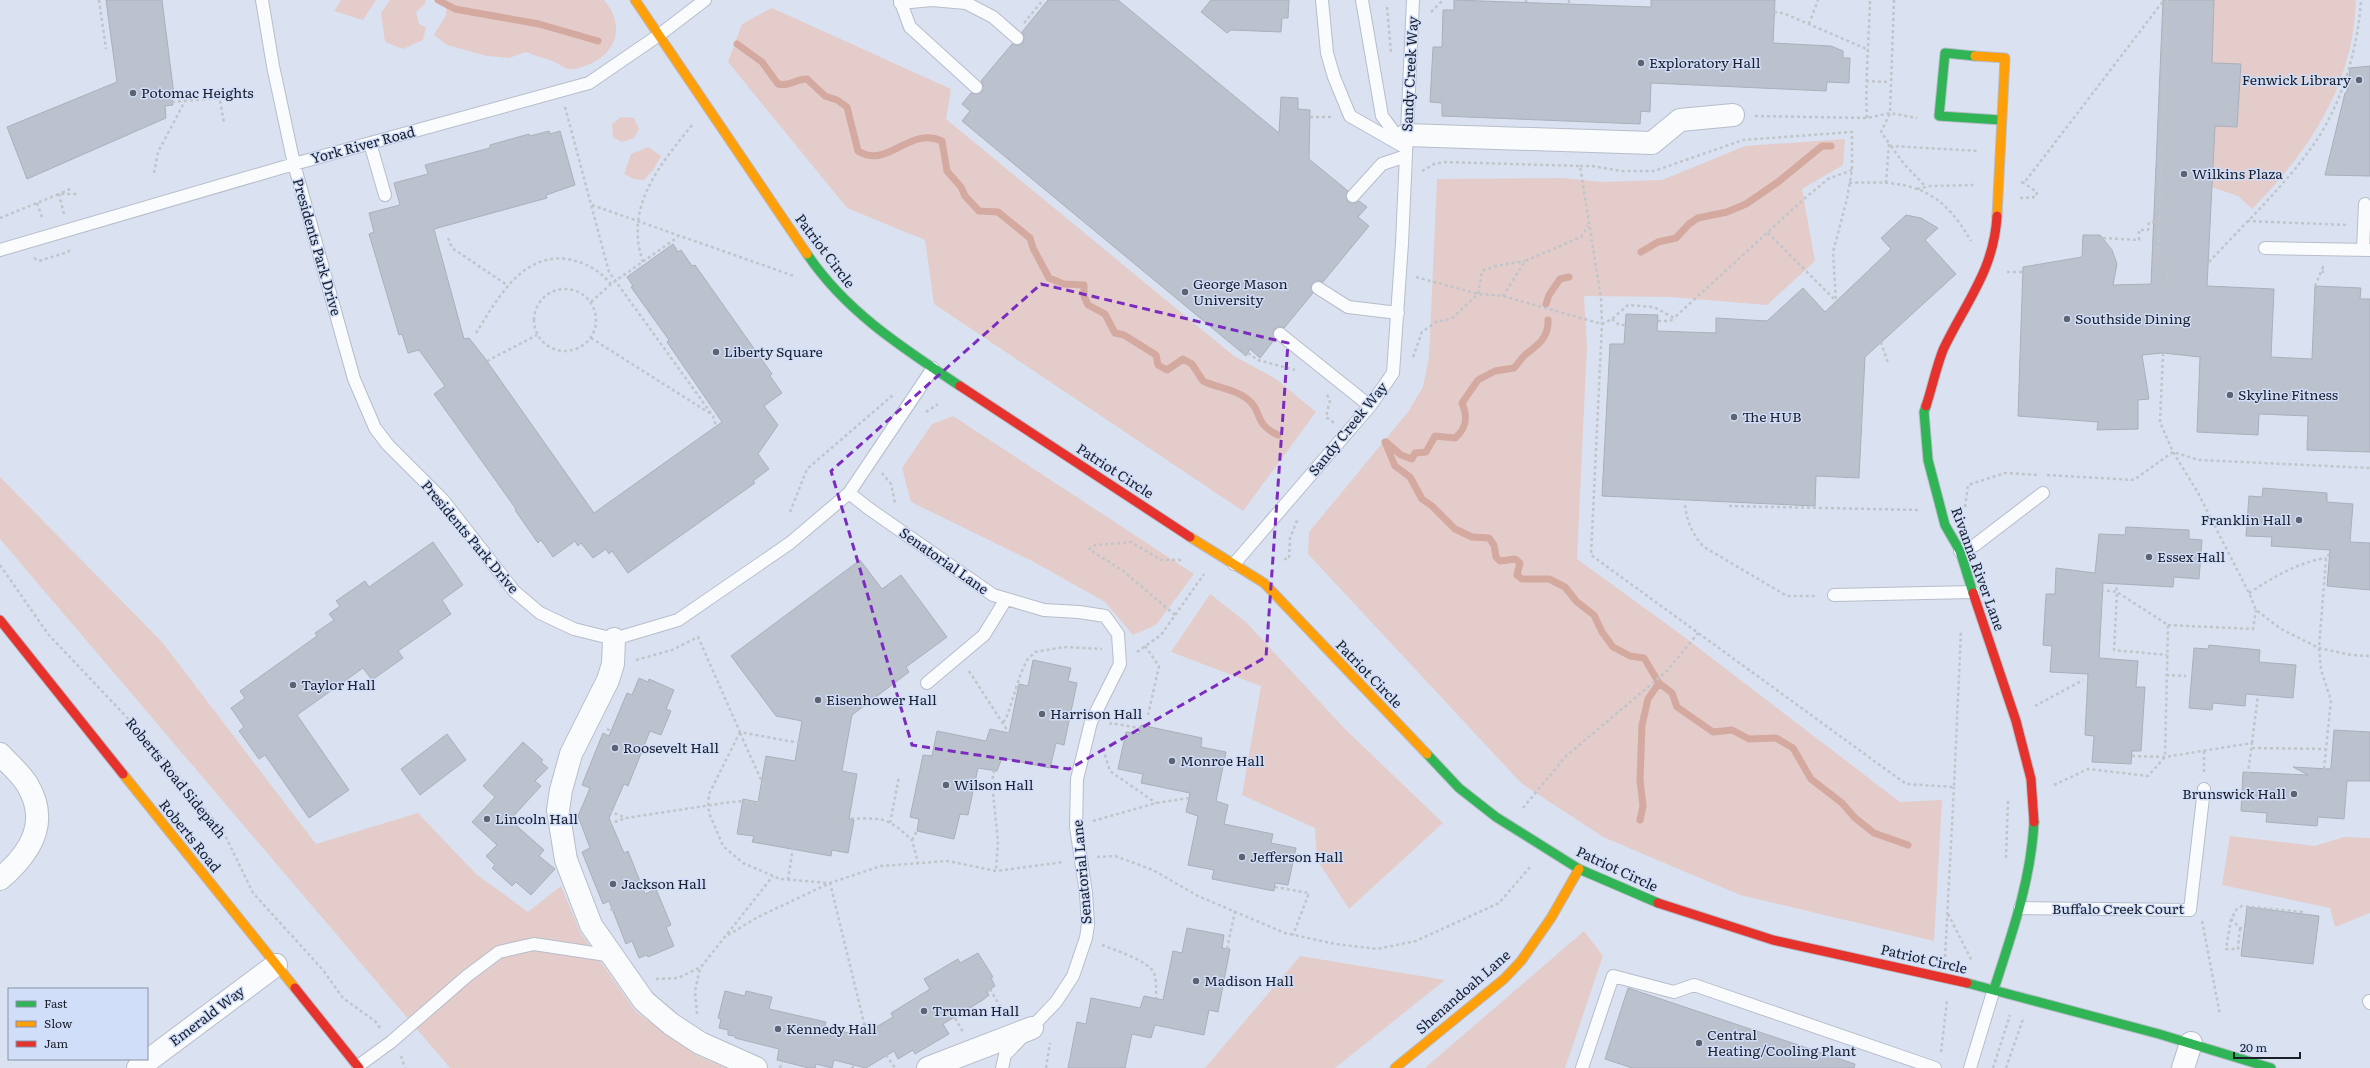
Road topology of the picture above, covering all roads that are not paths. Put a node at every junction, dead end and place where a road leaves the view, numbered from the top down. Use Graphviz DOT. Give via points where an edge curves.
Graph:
graph roads {
  1 [pos="262,0"];
  2 [pos="635,0"];
  3 [pos="706,0"];
  4 [pos="932,0"];
  5 [pos="1322,0"];
  6 [pos="1362,0"];
  7 [pos="1413,0"];
  8 [pos="900,1"];
  9 [pos="659,36"];
  10 [pos="1017,38"];
  11 [pos="976,87"];
  12 [pos="1733,115"];
  13 [pos="2001,120"];
  14 [pos="370,143"];
  15 [pos="1406,146"];
  16 [pos="294,164"];
  17 [pos="385,195"];
  18 [pos="1353,196"];
  19 [pos="2365,204"];
  20 [pos="2265,248"];
  21 [pos="0,250"];
  22 [pos="2367,250"];
  23 [pos="1318,288"];
  24 [pos="1398,313"];
  25 [pos="1280,334"];
  26 [pos="933,368"];
  27 [pos="1370,406"];
  28 [pos="849,493"];
  29 [pos="2043,493"];
  30 [pos="1960,551"];
  31 [pos="1234,564"];
  32 [pos="1973,592"];
  33 [pos="1834,595"];
  34 [pos="1006,599"];
  35 [pos="0,620"];
  36 [pos="614,639"];
  37 [pos="927,683"];
  38 [pos="0,754"];
  39 [pos="2204,789"];
  40 [pos="1579,869"];
  41 [pos="0,879"];
  42 [pos="2020,908"];
  43 [pos="618,963"];
  44 [pos="276,965"];
  45 [pos="1994,989"];
  46 [pos="1024,1031"];
  47 [pos="2191,1043"];
  48 [pos="358,1067"];
  49 [pos="138,1068"];
  50 [pos="756,1068"];
  51 [pos="928,1068"];
  52 [pos="1002,1068"];
  53 [pos="1395,1068"];
  54 [pos="1582,1068"];
  55 [pos="1935,1068"];
  56 [pos="1970,1068"];
  57 [pos="2183,1068"];
  58 [pos="2271,1068"];
  1 -- 16 [label="lane, Presidents Park Drive"];
  2 -- 9 [label="street, Patriot Circle"];
  3 -- 9 [label="lane, York River Road"];
  4 -- 8 [label="lane"];
  4 -- 10 [label="lane" via="966,4 993,17"];
  5 -- 15 [label="lane, Sandy Creek Way" via="1327,53 1350,116"];
  6 -- 15 [label="lane" via="1382,116"];
  7 -- 15 [label="lane, Sandy Creek Way"];
  8 -- 11 [label="lane" via="910,27"];
  9 -- 14 [label="lane, York River Road" via="589,83"];
  9 -- 26 [label="street, Patriot Circle" via="812,262 830,284 892,341"];
  12 -- 15 [label="street" via="1680,120 1652,143"];
  13 -- 13 [label="street, Rivanna River Lane" via="1939,116 1945,53 2005,58"];
  13 -- 30 [label="street, Rivanna River Lane" via="1996,236 1980,284 1943,351 1924,412 1928,460 1945,525"];
  14 -- 16 [label="lane, York River Road"];
  14 -- 17 [label="lane"];
  15 -- 18 [label="lane" via="1382,164"];
  15 -- 24 [label="lane, Sandy Creek Way"];
  16 -- 21 [label="lane, York River Road"];
  16 -- 36 [label="lane, Presidents Park Drive" via="354,379 375,428 388,445 443,500 514,591 540,613 574,630"];
  19 -- 22 [label="lane"];
  20 -- 22 [label="lane"];
  23 -- 24 [label="lane" via="1348,307"];
  24 -- 27 [label="lane, Sandy Creek Way" via="1393,373"];
  25 -- 27 [label="lane"];
  26 -- 28 [label="lane, Presidents Park Drive"];
  26 -- 31 [label="street, Patriot Circle"];
  27 -- 31 [label="lane, Sandy Creek Way"];
  28 -- 34 [label="lane, Senatorial Lane" via="993,595"];
  28 -- 36 [label="lane, Presidents Park Drive" via="790,543 678,620"];
  29 -- 30 [label="lane" via="1975,545"];
  30 -- 32 [label="street, Rivanna River Lane"];
  31 -- 40 [label="street, Patriot Circle" via="1264,583 1459,788 1496,817"];
  32 -- 33 [label="lane"];
  32 -- 42 [label="street, Rivanna River Lane" via="2026,755 2031,779 2034,823 2029,871"];
  34 -- 37 [label="lane" via="984,635"];
  34 -- 46 [label="lane, Senatorial Lane" via="1044,610 1105,616 1118,634 1120,664 1091,722 1077,779 1076,828 1088,925 1086,938 1073,976 1056,1002"];
  35 -- 44 [label="street, Roberts Road"];
  36 -- 43 [label="street" via="613,664 608,680 571,754 558,810 566,860 591,925"];
  38 -- 41 [label="street" via="26,783 38,810 35,836"];
  39 -- 42 [label="lane, Buffalo Creek Court" via="2190,910"];
  40 -- 45 [label="street, Patriot Circle" via="1657,903 1773,940"];
  40 -- 53 [label="street, Shenandoah Lane" via="1551,918 1521,962 1504,979"];
  42 -- 45 [label="street, Rivanna River Lane"];
  43 -- 48 [label="lane" via="534,944 499,952"];
  43 -- 50 [label="street" via="644,1001 671,1024 700,1043"];
  44 -- 48 [label="street, Roberts Road"];
  44 -- 49 [label="street, Emerald Way"];
  45 -- 47 [label="street, Patriot Circle"];
  45 -- 56 [label="lane"];
  46 -- 51 [label="street"];
  46 -- 52 [label="lane, Senatorial Lane" via="1005,1055"];
  47 -- 57 [label="street"];
  47 -- 58 [label="street, Patriot Circle"];
  54 -- 55 [label="lane" via="1613,976 1674,992 1694,986"];
}
